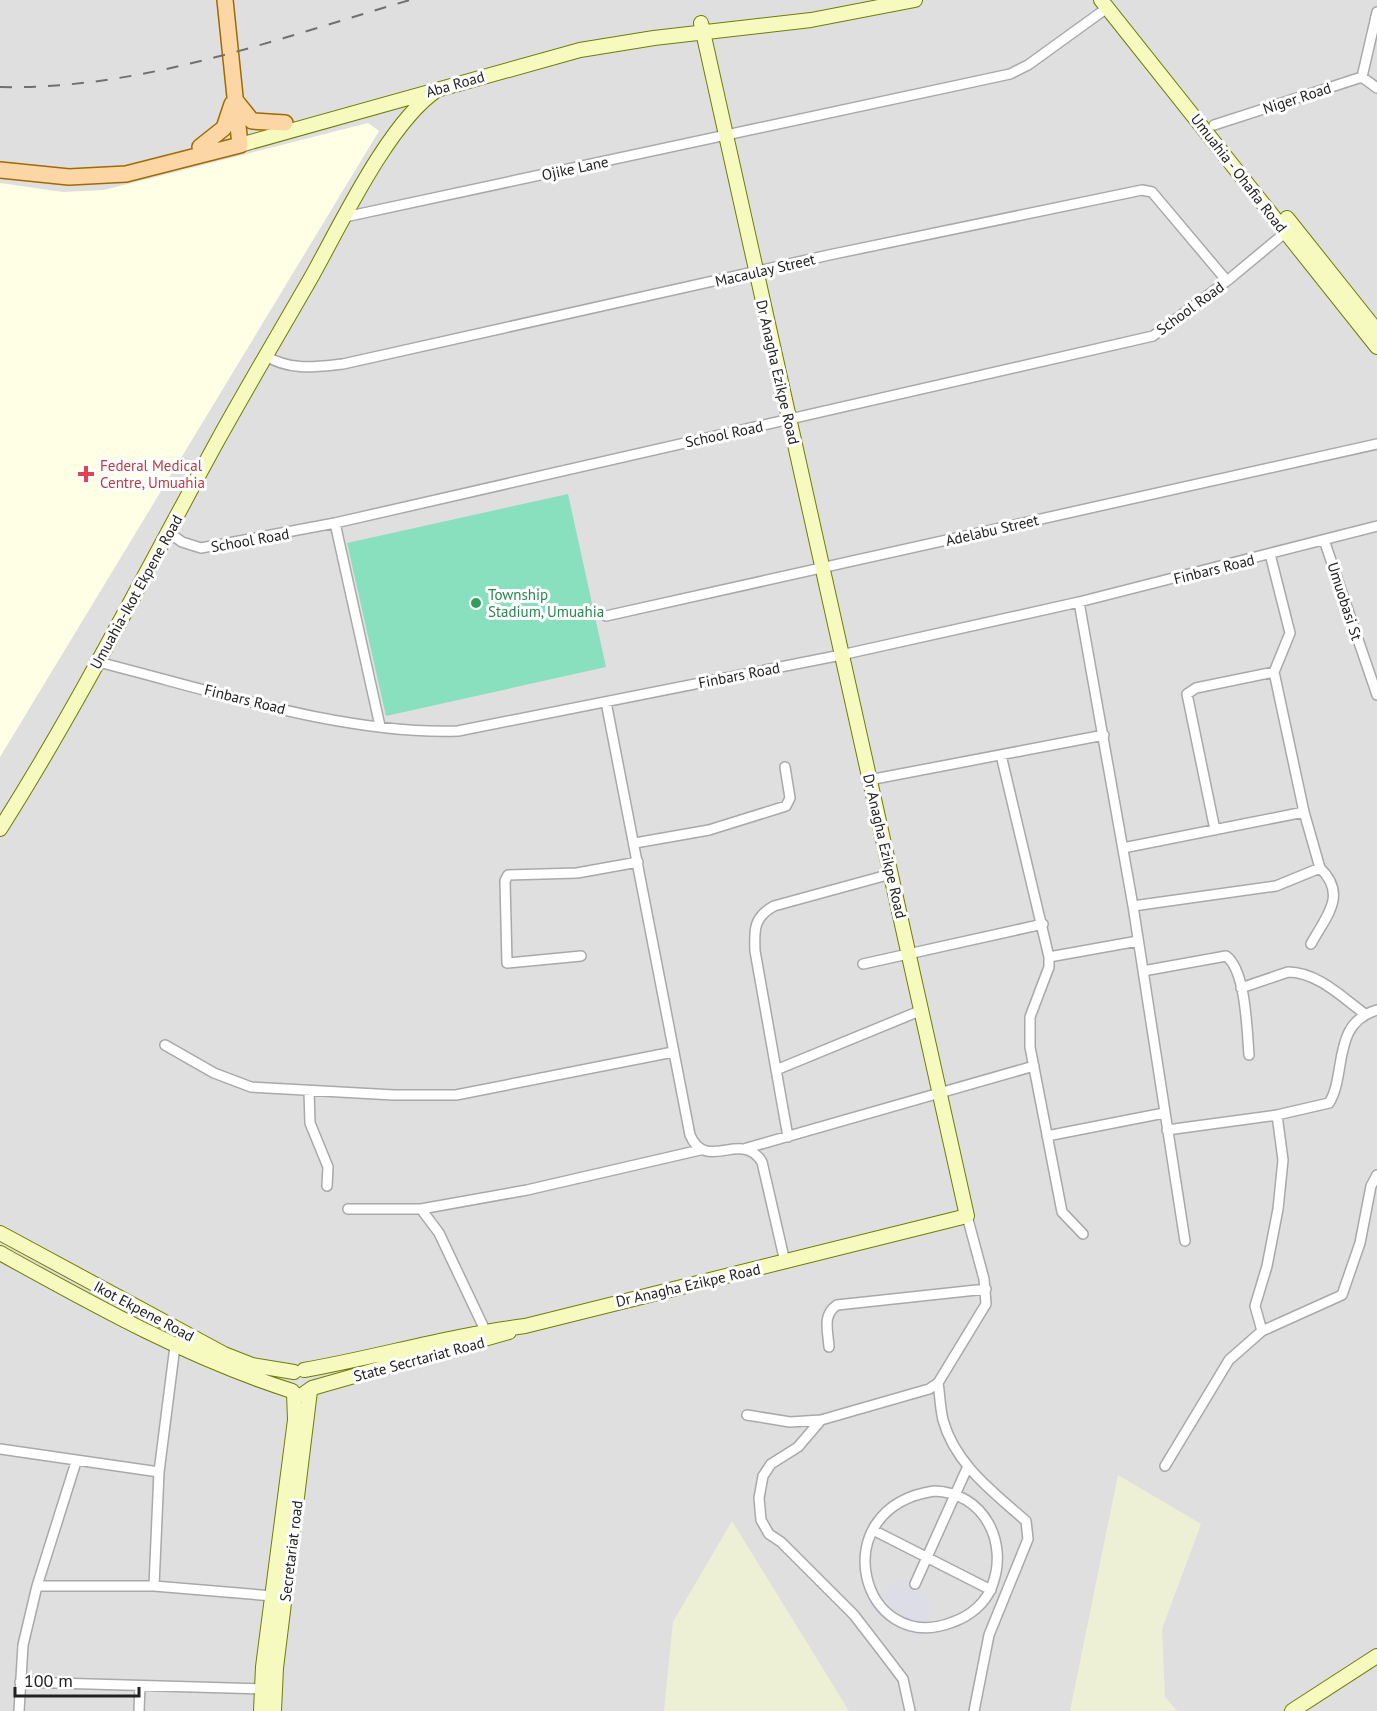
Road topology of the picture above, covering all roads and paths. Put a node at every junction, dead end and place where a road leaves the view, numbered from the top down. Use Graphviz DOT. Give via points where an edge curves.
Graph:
graph roads {
  1 [pos="225,0"];
  2 [pos="873,0"];
  3 [pos="915,0"];
  4 [pos="1107,3"];
  5 [pos="1377,12"];
  6 [pos="701,28"];
  7 [pos="1362,77"];
  8 [pos="1377,88"];
  9 [pos="437,90"];
  10 [pos="404,94"];
  11 [pos="234,97"];
  12 [pos="384,105"];
  13 [pos="412,113"];
  14 [pos="398,119"];
  15 [pos="285,123"];
  16 [pos="1214,125"];
  17 [pos="394,134"];
  18 [pos="724,135"];
  19 [pos="239,141"];
  20 [pos="200,147"];
  21 [pos="0,161"];
  22 [pos="0,170"];
  23 [pos="345,217"];
  24 [pos="1286,232"];
  25 [pos="756,273"];
  26 [pos="1227,281"];
  27 [pos="1377,331"];
  28 [pos="1377,346"];
  29 [pos="266,356"];
  30 [pos="789,421"];
  31 [pos="1377,444"];
  32 [pos="335,524"];
  33 [pos="1376,528"];
  34 [pos="168,532"];
  35 [pos="1324,540"];
  36 [pos="1270,554"];
  37 [pos="823,567"];
  38 [pos="1079,602"];
  39 [pos="606,616"];
  40 [pos="841,655"];
  41 [pos="98,662"];
  42 [pos="1274,672"];
  43 [pos="1377,695"];
  44 [pos="606,702"];
  45 [pos="380,726"];
  46 [pos="1104,735"];
  47 [pos="1001,755"];
  48 [pos="785,767"];
  49 [pos="869,780"];
  50 [pos="1304,812"];
  51 [pos="0,829"];
  52 [pos="1215,830"];
  53 [pos="635,843"];
  54 [pos="1123,848"];
  55 [pos="638,862"];
  56 [pos="1320,868"];
  57 [pos="891,874"];
  58 [pos="1133,906"];
  59 [pos="1043,924"];
  60 [pos="1138,941"];
  61 [pos="1311,944"];
  62 [pos="909,954"];
  63 [pos="581,956"];
  64 [pos="1049,957"];
  65 [pos="863,964"];
  66 [pos="1143,971"];
  67 [pos="1242,988"];
  68 [pos="922,1010"];
  69 [pos="1377,1010"];
  70 [pos="1365,1014"];
  71 [pos="165,1045"];
  72 [pos="673,1053"];
  73 [pos="1249,1055"];
  74 [pos="1034,1066"];
  75 [pos="776,1070"];
  76 [pos="309,1091"];
  77 [pos="941,1095"];
  78 [pos="1164,1113"];
  79 [pos="1277,1115"];
  80 [pos="1167,1130"];
  81 [pos="1047,1136"];
  82 [pos="788,1137"];
  83 [pos="753,1149"];
  84 [pos="700,1150"];
  85 [pos="1377,1175"];
  86 [pos="327,1185"];
  87 [pos="348,1209"];
  88 [pos="421,1209"];
  89 [pos="967,1216"];
  90 [pos="0,1233"];
  91 [pos="1083,1234"];
  92 [pos="1185,1241"];
  93 [pos="0,1253"];
  94 [pos="785,1262"];
  95 [pos="986,1289"];
  96 [pos="525,1326"];
  97 [pos="485,1330"];
  98 [pos="1262,1331"];
  99 [pos="175,1346"];
  100 [pos="829,1347"];
  101 [pos="299,1371"];
  102 [pos="938,1383"];
  103 [pos="311,1390"];
  104 [pos="293,1392"];
  105 [pos="747,1415"];
  106 [pos="821,1420"];
  107 [pos="0,1449"];
  108 [pos="76,1461"];
  109 [pos="968,1466"];
  110 [pos="1165,1466"];
  111 [pos="159,1473"];
  112 [pos="955,1494"];
  113 [pos="873,1530"];
  114 [pos="927,1558"];
  115 [pos="915,1584"];
  116 [pos="37,1586"];
  117 [pos="154,1586"];
  118 [pos="991,1590"];
  119 [pos="273,1596"];
  120 [pos="1377,1656"];
  121 [pos="20,1682"];
  122 [pos="140,1686"];
  123 [pos="262,1689"];
  124 [pos="19,1711"];
  125 [pos="139,1711"];
  126 [pos="261,1711"];
  127 [pos="274,1711"];
  128 [pos="910,1711"];
  129 [pos="974,1711"];
  130 [pos="1292,1711"];
  1 -- 11 [label="main road"];
  2 -- 6 [label="street, Aba Road"];
  3 -- 6 [label="street, Aba Road" via="811,20"];
  4 -- 16 [label="street, Umuahia - Ohafia Road"];
  4 -- 18 [label="street, Ojike Lane" via="1028,65 1010,74"];
  4 -- 24 [label="street, Umuahia - Ohafia Road"];
  5 -- 7 [label="street"];
  6 -- 9 [label="street, Aba Road" via="580,50"];
  6 -- 10 [label="street, Aba Road" via="578,42"];
  6 -- 18 [label="street, Dr Anagha Ezikpe Road"];
  7 -- 8 [label="street"];
  7 -- 16 [label="street, Niger Road"];
  9 -- 10 [label="street, Aba Road"];
  9 -- 13 [label="street"];
  10 -- 12 [label="street, Aba Road"];
  10 -- 13 [label="street"];
  10 -- 14 [label="street"];
  10 -- 15 [label="street, Aba Road"];
  11 -- 15 [label="main road" via="252,121"];
  11 -- 19 [label="main road"];
  11 -- 20 [label="main road" via="224,128"];
  12 -- 14 [label="street" via="393,108"];
  12 -- 19 [label="street, Aba Road"];
  13 -- 17 [label="street"];
  14 -- 17 [label="street"];
  15 -- 19 [label="street, Aba Road"];
  16 -- 27 [label="street, Umuahia - Ohafia Road"];
  17 -- 23 [label="street, Umuahia-Ikot Ekpene Road"];
  18 -- 23 [label="street, Ojike Lane"];
  18 -- 25 [label="street, Dr Anagha Ezikpe Road"];
  19 -- 20 [label="main road, Aba Road"];
  19 -- 22 [label="main road, Aba Road" via="126,174 69,177"];
  20 -- 21 [label="main road, Aba Road" via="97,168"];
  23 -- 29 [label="street, Umuahia-Ikot Ekpene Road"];
  24 -- 26 [label="street, School Road"];
  24 -- 28 [label="street, Umuahia - Ohafia Road"];
  25 -- 26 [label="street, Macaulay Street" via="1147,190"];
  25 -- 29 [label="street, Macaulay Street" via="343,364 298,368"];
  25 -- 30 [label="street, Dr Anagha Ezikpe Road"];
  26 -- 30 [label="street, School Road" via="1153,336"];
  29 -- 34 [label="street, Umuahia-Ikot Ekpene Road"];
  30 -- 32 [label="street, School Road"];
  30 -- 37 [label="street, Dr Anagha Ezikpe Road"];
  31 -- 37 [label="street, Adelabu Street"];
  32 -- 34 [label="street, School Road" via="201,548"];
  32 -- 45 [label="street"];
  33 -- 35 [label="street, Finbars Road"];
  34 -- 41 [label="street, Umuahia-Ikot Ekpene Road"];
  35 -- 36 [label="street, Finbars Road"];
  35 -- 43 [label="street, Umuobasi St"];
  36 -- 38 [label="street, Finbars Road"];
  36 -- 42 [label="street" via="1290,633"];
  37 -- 39 [label="street, Adelabu Street"];
  37 -- 40 [label="street, Dr Anagha Ezikpe Road"];
  38 -- 40 [label="street, Finbars Road"];
  38 -- 46 [label="street"];
  40 -- 44 [label="street, Finbars Road"];
  40 -- 49 [label="street, Dr Anagha Ezikpe Road"];
  41 -- 45 [label="street, Finbars Road" via="314,716"];
  41 -- 51 [label="street, Umuahia-Ikot Ekpene Road"];
  42 -- 50 [label="street"];
  42 -- 52 [label="street" via="1196,688 1187,694"];
  44 -- 45 [label="street, Finbars Road" via="458,732 414,733"];
  44 -- 53 [label="street"];
  46 -- 47 [label="street"];
  46 -- 54 [label="street"];
  47 -- 49 [label="street"];
  47 -- 59 [label="street"];
  48 -- 53 [label="street" via="790,798 786,806 709,830"];
  49 -- 57 [label="street, Dr Anagha Ezikpe Road"];
  50 -- 52 [label="street"];
  50 -- 56 [label="street"];
  52 -- 54 [label="street"];
  53 -- 55 [label="street"];
  54 -- 58 [label="street"];
  55 -- 63 [label="street" via="569,873 508,875 507,963"];
  55 -- 72 [label="street"];
  56 -- 58 [label="street" via="1276,886"];
  56 -- 61 [label="street" via="1333,880 1335,892"];
  57 -- 62 [label="street, Dr Anagha Ezikpe Road"];
  57 -- 75 [label="street" via="774,906 755,922 755,951"];
  58 -- 60 [label="street"];
  59 -- 62 [label="street"];
  59 -- 64 [label="street"];
  60 -- 64 [label="street"];
  60 -- 66 [label="street"];
  62 -- 65 [label="street"];
  62 -- 68 [label="street, Dr Anagha Ezikpe Road"];
  64 -- 74 [label="street" via="1049,967 1030,1017"];
  66 -- 67 [label="street" via="1226,956"];
  66 -- 78 [label="street"];
  67 -- 70 [label="street" via="1296,972 1326,985"];
  67 -- 73 [label="street"];
  68 -- 75 [label="street"];
  68 -- 77 [label="street, Dr Anagha Ezikpe Road"];
  69 -- 70 [label="street"];
  70 -- 79 [label="street" via="1342,1048 1329,1103"];
  71 -- 76 [label="street" via="251,1087"];
  72 -- 76 [label="street" via="456,1095"];
  72 -- 84 [label="street" via="690,1135"];
  74 -- 77 [label="street"];
  74 -- 81 [label="street"];
  75 -- 82 [label="street"];
  76 -- 86 [label="street" via="310,1123 328,1167"];
  77 -- 82 [label="street"];
  77 -- 89 [label="street, Dr Anagha Ezikpe Road"];
  78 -- 80 [label="street"];
  78 -- 81 [label="street"];
  79 -- 80 [label="street"];
  79 -- 98 [label="street" via="1283,1160 1269,1255 1255,1306"];
  80 -- 92 [label="street"];
  81 -- 91 [label="street" via="1062,1212"];
  82 -- 83 [label="street"];
  83 -- 84 [label="street"];
  83 -- 94 [label="street" via="762,1162"];
  84 -- 88 [label="street" via="527,1190"];
  85 -- 98 [label="street" via="1342,1295"];
  87 -- 88 [label="street"];
  88 -- 97 [label="street" via="439,1233"];
  89 -- 94 [label="street, Dr Anagha Ezikpe Road"];
  89 -- 95 [label="street"];
  90 -- 101 [label="street, Ikot Ekpene Road" via="224,1354 252,1365"];
  93 -- 99 [label="street"];
  94 -- 96 [label="street, Dr Anagha Ezikpe Road"];
  95 -- 100 [label="street" via="837,1305 826,1318"];
  95 -- 102 [label="street" via="986,1304 980,1317"];
  96 -- 97 [label="street, Ikot Ekpene Road"];
  96 -- 103 [label="street, State Secrtariat Road" via="495,1339"];
  97 -- 101 [label="street, Ikot Ekpene Road"];
  98 -- 110 [label="street" via="1229,1360"];
  99 -- 104 [label="street"];
  99 -- 111 [label="street"];
  101 -- 103 [label="street" via="313,1379"];
  101 -- 104 [label="street" via="288,1381"];
  102 -- 106 [label="street" via="929,1389"];
  102 -- 109 [label="street" via="943,1420 956,1452"];
  103 -- 104 [label="street" via="305,1394"];
  103 -- 127 [label="street, Secretariat road"];
  104 -- 119 [label="street" via="294,1420"];
  105 -- 106 [label="street" via="790,1422"];
  106 -- 128 [label="street" via="798,1448 771,1464 763,1476 761,1520 769,1534 854,1615 903,1679"];
  107 -- 108 [label="street"];
  108 -- 111 [label="street"];
  108 -- 116 [label="street"];
  109 -- 112 [label="street"];
  109 -- 129 [label="street" via="1029,1528 989,1635"];
  111 -- 117 [label="street"];
  112 -- 113 [label="street" via="934,1491 914,1495 891,1509"];
  112 -- 114 [label="street"];
  112 -- 118 [label="street" via="976,1509 994,1533 999,1562"];
  113 -- 114 [label="street"];
  113 -- 118 [label="street" via="864,1557 867,1584 883,1607 904,1623 925,1629 952,1623 976,1609"];
  114 -- 115 [label="street"];
  114 -- 118 [label="street"];
  116 -- 117 [label="street"];
  116 -- 121 [label="street" via="23,1645"];
  117 -- 119 [label="street"];
  119 -- 123 [label="street"];
  120 -- 130 [label="street"];
  121 -- 122 [label="street"];
  121 -- 124 [label="street"];
  122 -- 123 [label="street"];
  122 -- 125 [label="street"];
  123 -- 126 [label="street"];
}
